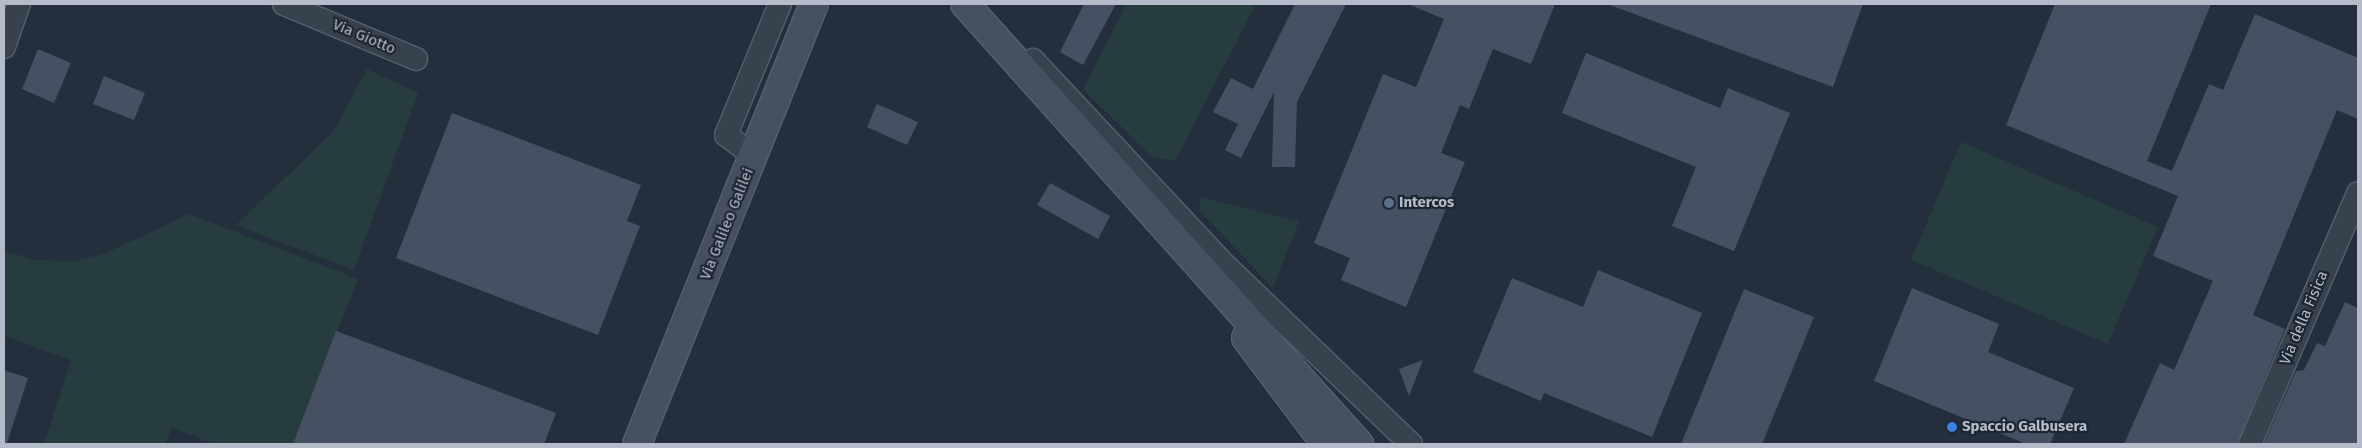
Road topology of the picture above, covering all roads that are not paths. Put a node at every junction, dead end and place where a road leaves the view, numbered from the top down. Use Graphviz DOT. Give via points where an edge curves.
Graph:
graph roads {
  1 [pos="19,4"];
  2 [pos="284,4"];
  3 [pos="780,4"];
  4 [pos="814,4"];
  5 [pos="946,4"];
  6 [pos="965,4"];
  7 [pos="981,4"];
  8 [pos="4,47"];
  9 [pos="416,59"];
  10 [pos="754,156"];
  11 [pos="2358,193"];
  12 [pos="1410,443"];
  13 [pos="636,444"];
  14 [pos="1326,444"];
  15 [pos="1359,444"];
  16 [pos="2250,444"];
  1 -- 8 [label="street"];
  2 -- 9 [label="street, Via Giotto"];
  3 -- 10 [label="street" via="726,135"];
  4 -- 10 [label="street, Via Galileo Galilei"];
  5 -- 14 [label="street" via="1232,319"];
  6 -- 15 [label="street"];
  7 -- 12 [label="street" via="1226,266"];
  10 -- 13 [label="street, Via Galileo Galilei"];
  11 -- 16 [label="street, Via della Fisica"];
}
